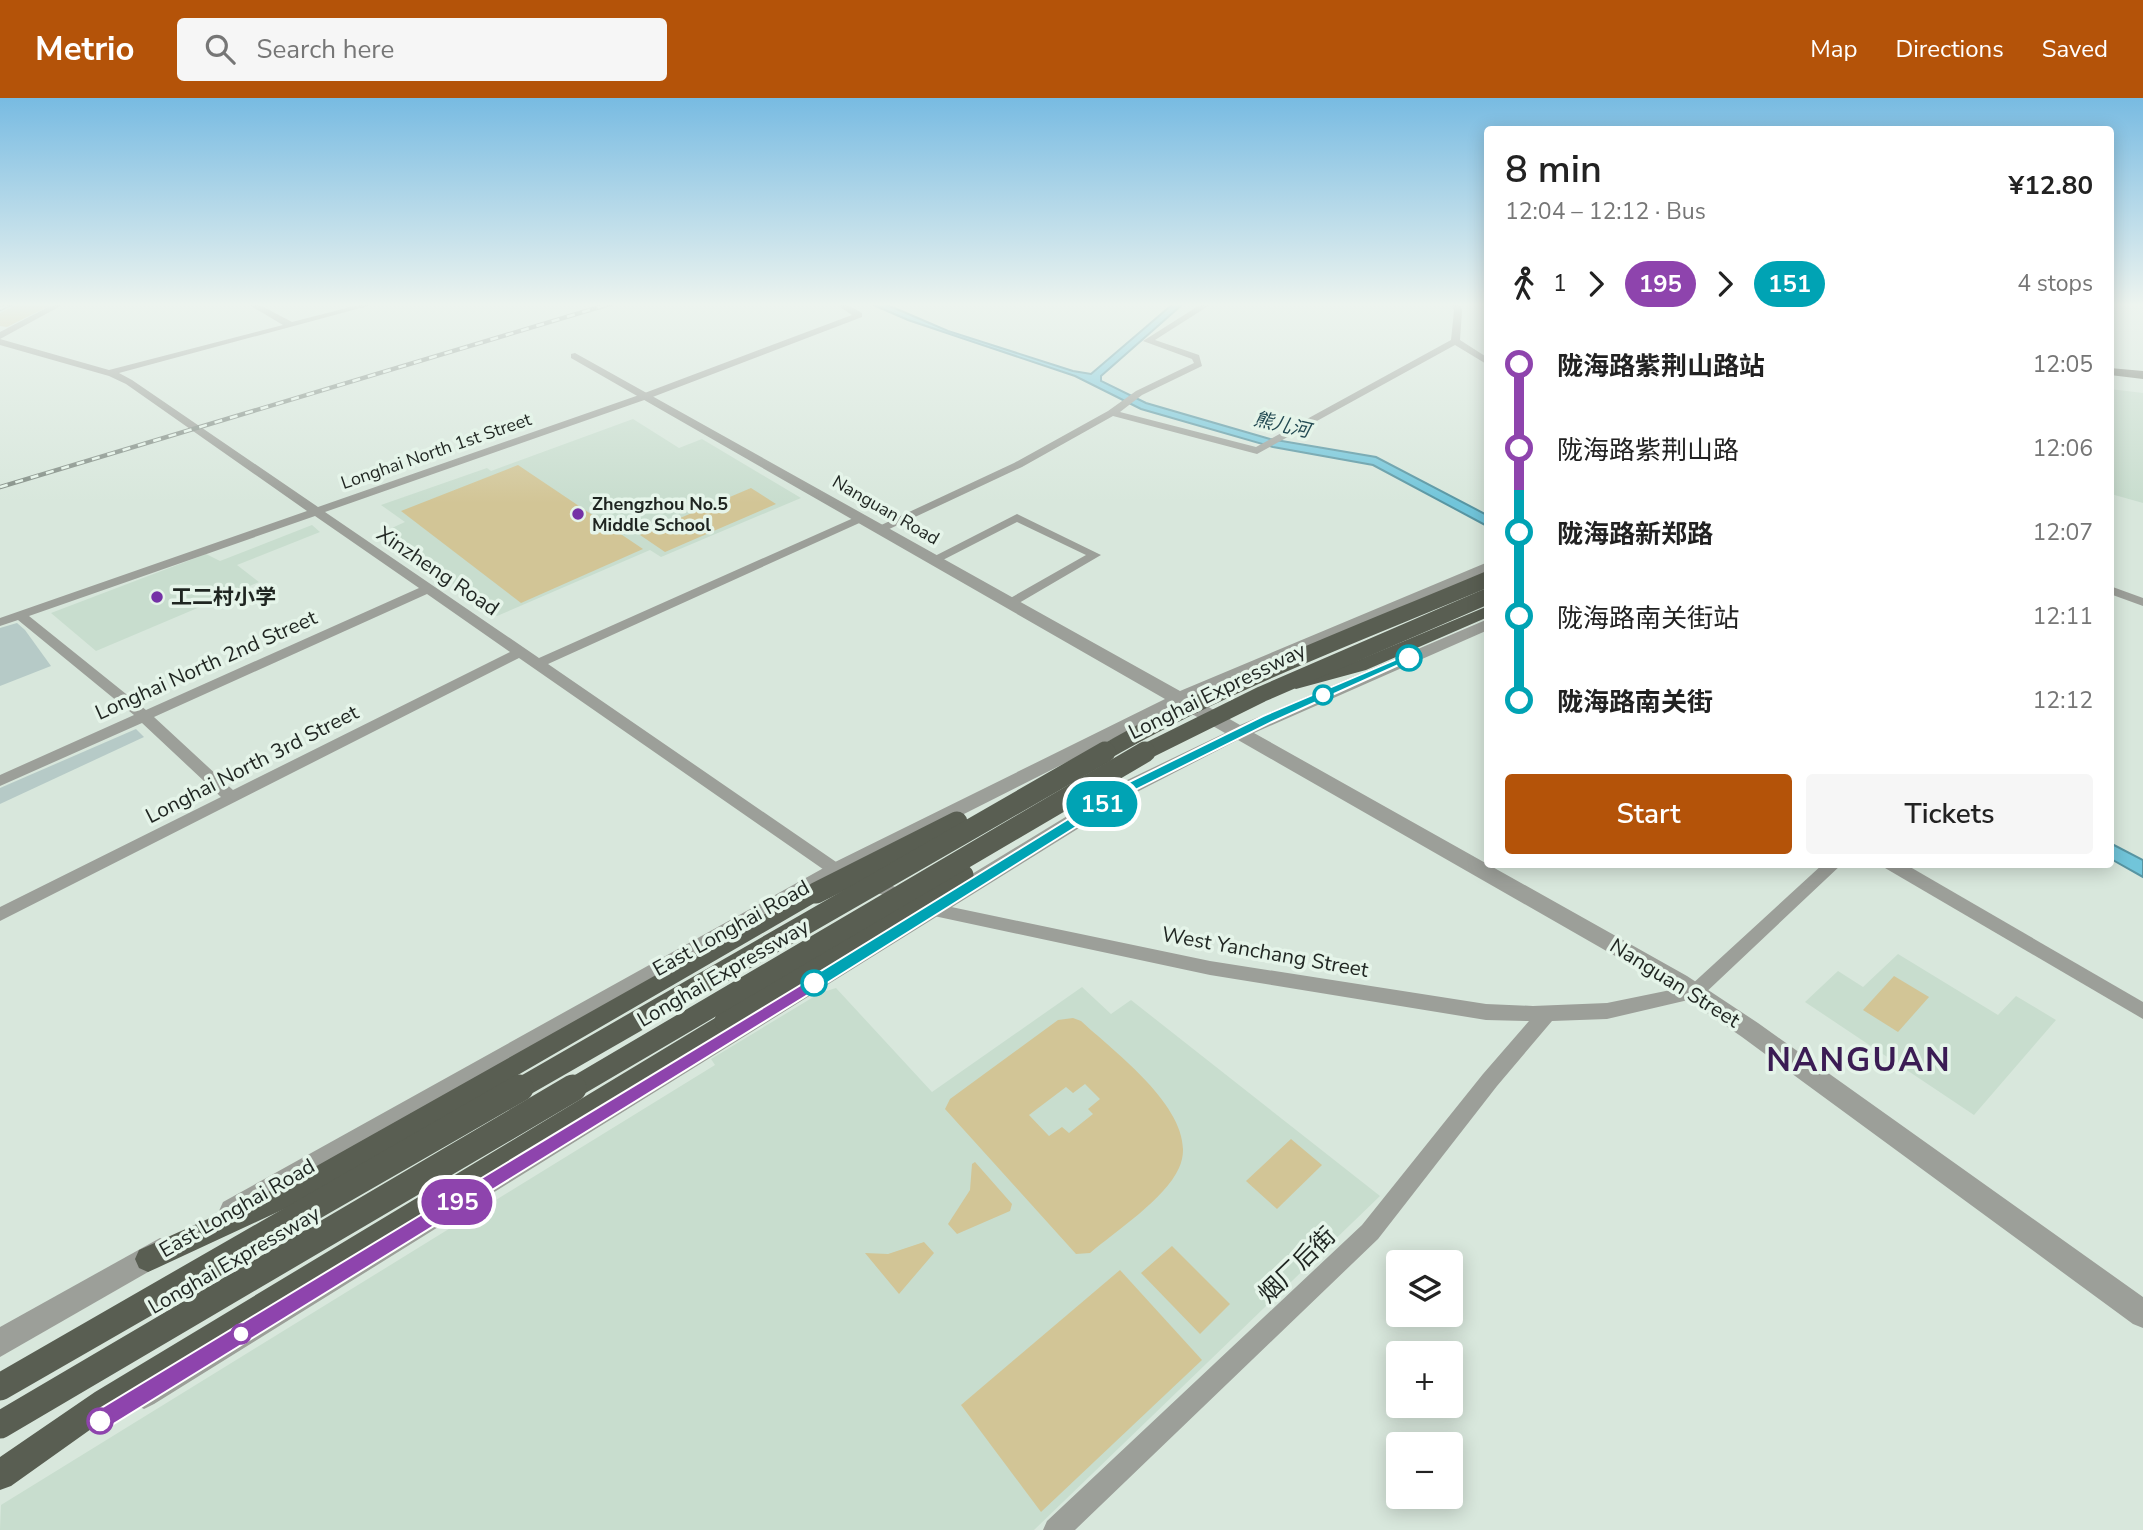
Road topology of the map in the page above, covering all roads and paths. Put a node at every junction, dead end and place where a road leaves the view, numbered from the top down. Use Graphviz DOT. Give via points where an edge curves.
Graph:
graph roads {
  1 [pos="99,370"];
  2 [pos="120,370"];
  3 [pos="600,370"];
  4 [pos="715,370"];
  5 [pos="1187,370"];
  6 [pos="1402,370"];
  7 [pos="2114,371"];
  8 [pos="108,373"];
  9 [pos="2143,375"];
  10 [pos="2114,378"];
  11 [pos="2143,382"];
  12 [pos="646,396"];
  13 [pos="1117,409"];
  14 [pos="314,512"];
  15 [pos="862,518"];
  16 [pos="881,529"];
  17 [pos="935,559"];
  18 [pos="1484,568"];
  19 [pos="1484,581"];
  20 [pos="429,588"];
  21 [pos="2114,591"];
  22 [pos="1484,598"];
  23 [pos="2143,602"];
  24 [pos="1012,603"];
  25 [pos="1484,613"];
  26 [pos="20,615"];
  27 [pos="0,622"];
  28 [pos="1484,626"];
  29 [pos="522,651"];
  30 [pos="539,663"];
  31 [pos="1262,694"];
  32 [pos="1178,697"];
  33 [pos="144,716"];
  34 [pos="1240,732"];
  35 [pos="1057,777"];
  36 [pos="0,781"];
  37 [pos="1077,793"];
  38 [pos="232,798"];
  39 [pos="1830,868"];
  40 [pos="1898,868"];
  41 [pos="836,870"];
  42 [pos="934,910"];
  43 [pos="0,915"];
  44 [pos="1695,992"];
  45 [pos="2143,1011"];
  46 [pos="1547,1014"];
  47 [pos="148,1259"];
  48 [pos="2142,1311"];
  49 [pos="0,1343"];
  50 [pos="0,1387"];
  51 [pos="0,1425"];
  52 [pos="0,1475"];
  53 [pos="0,1482"];
  54 [pos="1056,1530"];
  1 -- 8 [label="street, Xinzheng Road"];
  2 -- 8 [label="street"];
  3 -- 12 [label="street, Nanguan Road"];
  4 -- 12 [label="street, Longhai North 1st Street"];
  5 -- 13 [label="street"];
  6 -- 13 [label="street" via="1257,451"];
  7 -- 9 [label="main road"];
  8 -- 14 [label="street, Xinzheng Road" via="144,392"];
  10 -- 11 [label="main road"];
  12 -- 14 [label="street, Longhai North 1st Street"];
  12 -- 15 [label="street, Nanguan Road"];
  13 -- 16 [label="street" via="1018,465"];
  14 -- 20 [label="street, Xinzheng Road"];
  14 -- 26 [label="street, Longhai North 1st Street"];
  15 -- 16 [label="street, Nanguan Road"];
  15 -- 30 [label="street"];
  16 -- 17 [label="street, Nanguan Road"];
  17 -- 24 [label="street, Nanguan Road"];
  17 -- 24 [label="street" via="1017,517 1095,555"];
  18 -- 32 [label="street, East Longhai Road"];
  19 -- 35 [label="highway, Longhai Expressway, bridge" via="1221,692"];
  20 -- 29 [label="street, Xinzheng Road"];
  20 -- 33 [label="street, Longhai North 2nd Street"];
  21 -- 23 [label="street"];
  22 -- 31 [label="highway, Longhai Expressway, bridge"];
  24 -- 32 [label="street, Nanguan Road"];
  25 -- 31 [label="highway, bridge" via="1360,666"];
  26 -- 27 [label="street, Longhai North 1st Street"];
  26 -- 33 [label="street"];
  28 -- 34 [label="street"];
  29 -- 30 [label="street, Xinzheng Road"];
  29 -- 38 [label="street, Longhai North 3rd Street"];
  30 -- 41 [label="street, Xinzheng Road"];
  31 -- 37 [label="highway, Longhai Expressway, bridge" via="1141,754"];
  32 -- 34 [label="street, Nanguan Street"];
  32 -- 41 [label="street, East Longhai Road"];
  33 -- 36 [label="street, Longhai North 2nd Street"];
  33 -- 38 [label="street"];
  34 -- 42 [label="street" via="1130,787"];
  34 -- 44 [label="street, Nanguan Street"];
  35 -- 47 [label="highway, bridge" via="859,869 290,1194"];
  35 -- 50 [label="highway, Longhai Expressway, bridge"];
  37 -- 51 [label="highway, Longhai Expressway, bridge"];
  37 -- 52 [label="highway, bridge" via="1020,840 105,1402"];
  38 -- 43 [label="street, Longhai North 3rd Street"];
  39 -- 44 [label="street"];
  40 -- 45 [label="street"];
  41 -- 42 [label="street, West Yanchang Street"];
  41 -- 47 [label="street, East Longhai Road"];
  42 -- 46 [label="street, West Yanchang Street" via="1210,968 1486,1012"];
  42 -- 53 [label="street"];
  44 -- 46 [label="street, West Yanchang Street" via="1606,1012"];
  44 -- 48 [label="street, Nanguan Street"];
  46 -- 54 [label="street, 烟厂后街" via="1370,1232"];
  47 -- 49 [label="street, East Longhai Road"];
}
